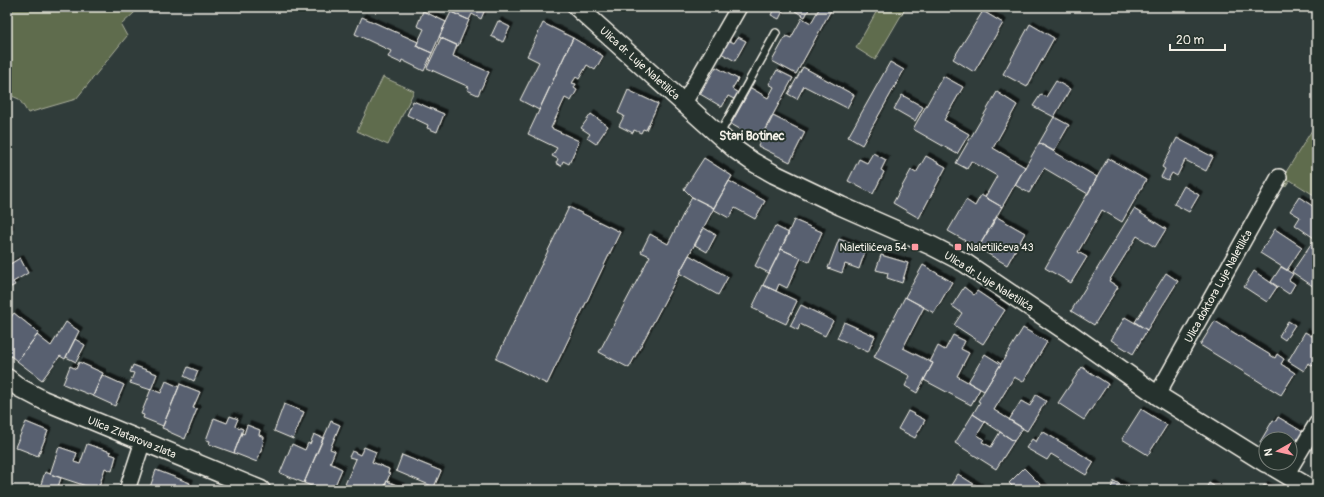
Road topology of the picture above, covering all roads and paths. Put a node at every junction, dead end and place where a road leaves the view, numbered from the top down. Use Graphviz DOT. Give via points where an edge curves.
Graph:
graph roads {
  1 [pos="578,7"];
  2 [pos="739,7"];
  3 [pos="776,33"];
  4 [pos="684,103"];
  5 [pos="719,135"];
  6 [pos="1279,177"];
  7 [pos="7,378"];
  8 [pos="1157,395"];
  9 [pos="1317,423"];
  10 [pos="143,442"];
  11 [pos="1258,458"];
  12 [pos="1279,471"];
  13 [pos="1286,475"];
  14 [pos="127,490"];
  15 [pos="261,490"];
  16 [pos="1313,490"];
  1 -- 4 [label="street, Ulica dr. Luje Naletilića"];
  2 -- 4 [label="street, Ulica dr. Luje Naletilića"];
  3 -- 5 [label="lane"];
  4 -- 5 [label="street, Ulica dr. Luje Naletilića"];
  5 -- 8 [label="street, Ulica dr. Luje Naletilića" via="736,150 774,174 965,263"];
  6 -- 8 [label="street, Ulica doktora Luje Naletilića"];
  7 -- 10 [label="street, Ulica Zlatarova zlata" via="43,400"];
  8 -- 11 [label="street, Ulica dr. Luje Naletilića"];
  9 -- 13 [label="street"];
  10 -- 14 [label="street"];
  10 -- 15 [label="street, Ulica Zlatarova zlata"];
  12 -- 13 [label="street, Ulica dr. Luje Naletilića"];
  13 -- 16 [label="street, Ulica dr. Luje Naletilića"];
}
